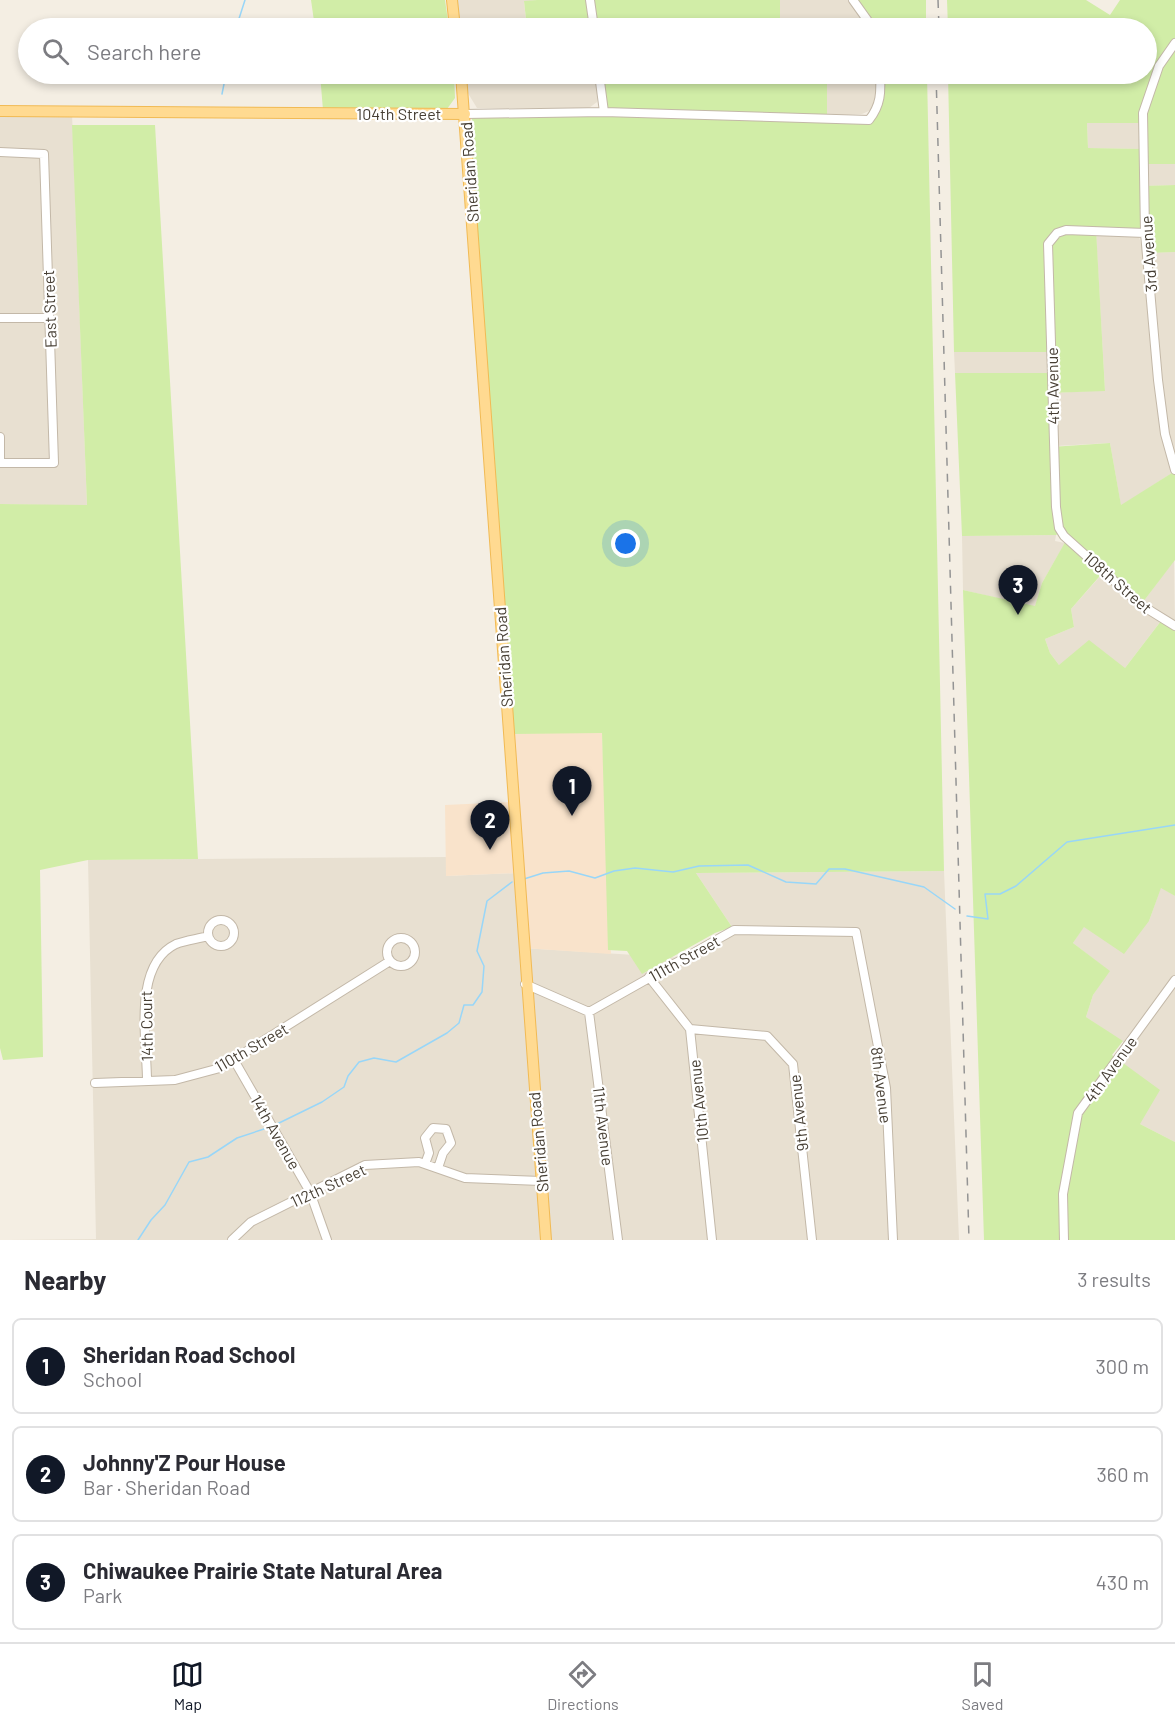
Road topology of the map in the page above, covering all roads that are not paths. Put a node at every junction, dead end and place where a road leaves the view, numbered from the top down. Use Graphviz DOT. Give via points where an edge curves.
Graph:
graph roads {
  1 [pos="452,0"];
  2 [pos="590,0"];
  3 [pos="853,0"];
  4 [pos="454,18"];
  5 [pos="593,18"];
  6 [pos="866,18"];
  7 [pos="1175,43"];
  8 [pos="1157,72"];
  9 [pos="462,84"];
  10 [pos="600,84"];
  11 [pos="880,84"];
  12 [pos="1153,84"];
  13 [pos="0,111"];
  14 [pos="604,112"];
  15 [pos="465,114"];
  16 [pos="0,152"];
  17 [pos="1145,233"];
  18 [pos="0,318"];
  19 [pos="49,318"];
  20 [pos="0,437"];
  21 [pos="0,463"];
  22 [pos="1175,470"];
  23 [pos="1064,536"];
  24 [pos="1175,626"];
  25 [pos="856,932"];
  26 [pos="208,936"];
  27 [pos="390,961"];
  28 [pos="649,977"];
  29 [pos="1175,980"];
  30 [pos="525,984"];
  31 [pos="589,1011"];
  32 [pos="690,1029"];
  33 [pos="234,1059"];
  34 [pos="147,1081"];
  35 [pos="95,1083"];
  36 [pos="425,1164"];
  37 [pos="438,1168"];
  38 [pos="541,1181"];
  39 [pos="310,1192"];
  40 [pos="231,1240"];
  41 [pos="327,1240"];
  42 [pos="546,1240"];
  43 [pos="618,1240"];
  44 [pos="712,1240"];
  45 [pos="812,1240"];
  46 [pos="893,1240"];
  47 [pos="1064,1240"];
  1 -- 4 [label="main road"];
  2 -- 5 [label="street"];
  3 -- 6 [label="street"];
  7 -- 8 [label="street, 3rd Avenue"];
  9 -- 15 [label="main road, Sheridan Road"];
  10 -- 14 [label="street"];
  11 -- 14 [label="street, 104th Street" via="877,110 869,120"];
  12 -- 17 [label="street, 3rd Avenue" via="1143,113"];
  13 -- 15 [label="main road, 104th Street"];
  14 -- 15 [label="street, 104th Street"];
  15 -- 30 [label="main road, Sheridan Road"];
  16 -- 19 [label="street, East Street" via="44,154"];
  17 -- 22 [label="street, 3rd Avenue" via="1158,380"];
  17 -- 23 [label="street, 4th Avenue" via="1066,230 1048,244 1057,520"];
  18 -- 19 [label="street"];
  19 -- 21 [label="street, East Street" via="54,463"];
  20 -- 21 [label="street"];
  23 -- 24 [label="street, 108th Street" via="1141,605"];
  25 -- 28 [label="street, 111th Street" via="734,930"];
  25 -- 46 [label="street, 8th Avenue" via="886,1088"];
  26 -- 34 [label="street, 14th Court" via="176,944 155,960 150,971 146,982"];
  27 -- 33 [label="street, 110th Street"];
  28 -- 31 [label="street, 111th Street"];
  28 -- 32 [label="street"];
  29 -- 47 [label="street, 4th Avenue" via="1078,1113 1063,1194"];
  30 -- 31 [label="street"];
  30 -- 38 [label="main road, Sheridan Road"];
  31 -- 43 [label="street, 11th Avenue"];
  32 -- 44 [label="street, 10th Avenue"];
  32 -- 45 [label="street, 9th Avenue" via="767,1036 793,1064"];
  33 -- 34 [label="street, 110th Street" via="220,1068 175,1080"];
  33 -- 39 [label="street, 14th Avenue"];
  34 -- 35 [label="street, 110th Street"];
  36 -- 37 [label="street, 112th Street"];
  36 -- 37 [label="street" via="429,1153 425,1138 433,1128 446,1129 451,1143"];
  36 -- 39 [label="street, 112th Street" via="365,1165"];
  37 -- 38 [label="street, 112th Street" via="465,1178"];
  38 -- 42 [label="main road, Sheridan Road"];
  39 -- 40 [label="street, 112th Street" via="251,1222"];
  39 -- 41 [label="street, 14th Avenue"];
}
